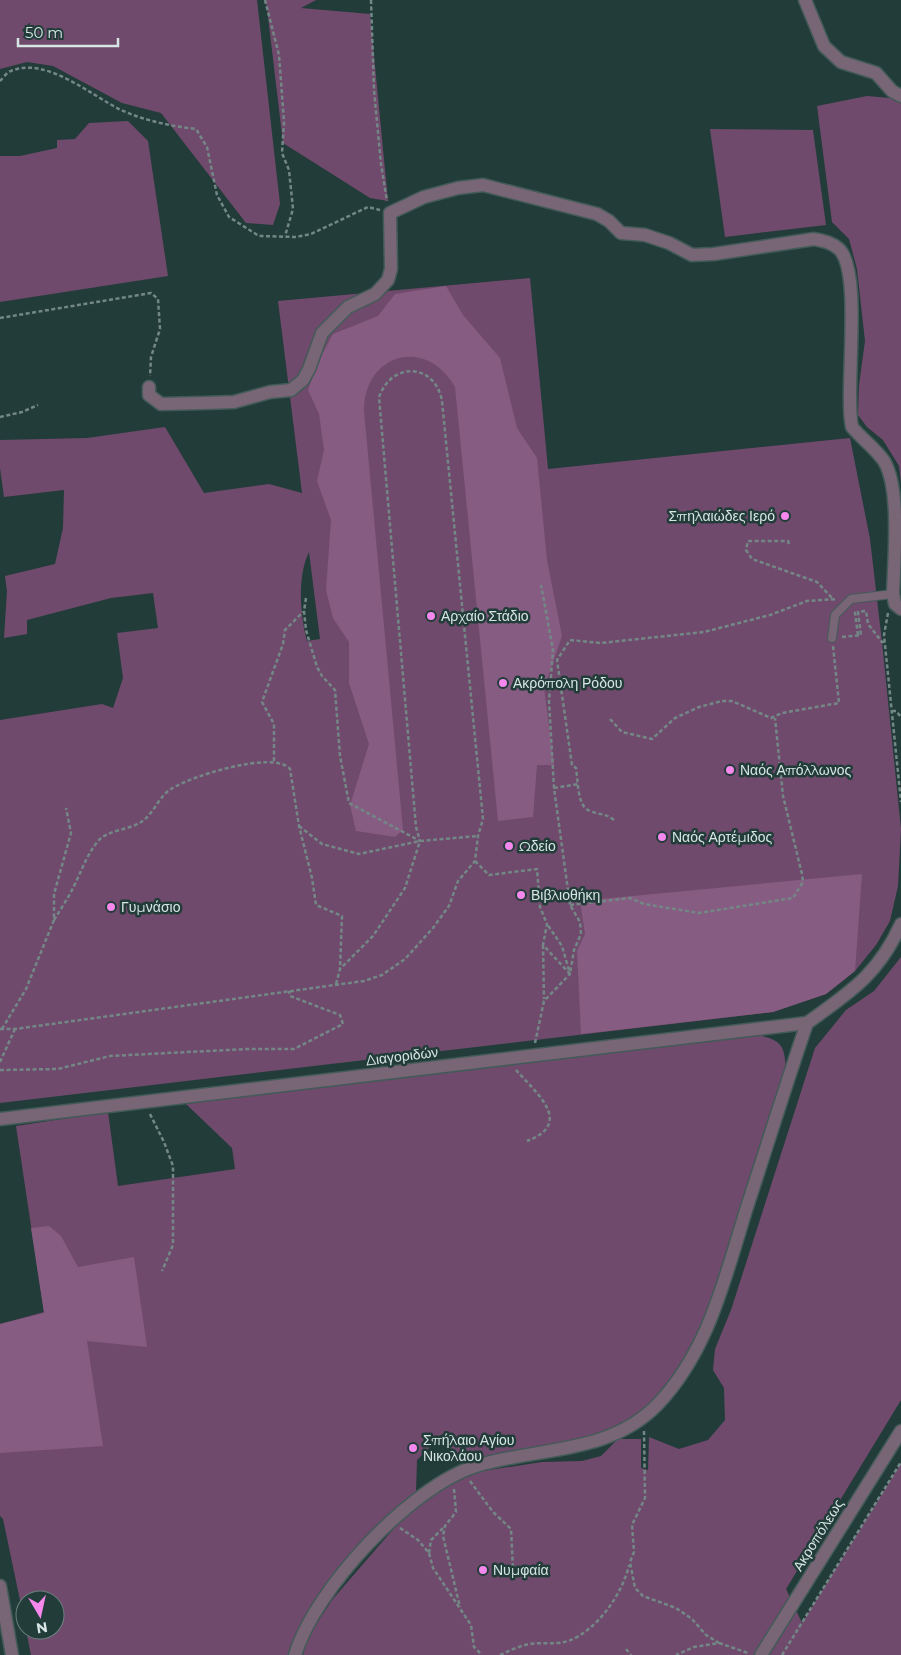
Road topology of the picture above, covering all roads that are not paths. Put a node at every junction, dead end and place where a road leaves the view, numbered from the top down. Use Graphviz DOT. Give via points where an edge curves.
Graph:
graph roads {
  1 [pos="805,0"];
  2 [pos="901,96"];
  3 [pos="149,387"];
  4 [pos="893,594"];
  5 [pos="901,609"];
  6 [pos="832,638"];
  7 [pos="901,924"];
  8 [pos="807,1023"];
  9 [pos="0,1119"];
  10 [pos="901,1431"];
  11 [pos="0,1586"];
  12 [pos="12,1655"];
  13 [pos="295,1655"];
  14 [pos="761,1655"];
  1 -- 2 [label="street" via="824,46 841,62 876,73"];
  3 -- 4 [label="street" via="149,395 161,404 234,402 290,390 309,369 322,333 348,307 375,294 388,280 391,269 390,213 424,197 458,188 483,185 597,214 621,233 669,243 692,255 814,239 829,242 840,250 848,270 853,342 852,427 884,461 892,480 896,508"];
  4 -- 5 [label="street" via="895,604"];
  4 -- 6 [label="lane" via="851,599 835,615"];
  7 -- 8 [label="street" via="878,965 854,988"];
  8 -- 9 [label="street, Διαγοριδών"];
  8 -- 13 [label="street" via="707,1331 675,1384 655,1407 614,1433 576,1447 498,1461 457,1473 427,1491 363,1550 326,1597 308,1625"];
  10 -- 14 [label="street, Ακροπόλεως"];
  11 -- 12 [label="street"];
}
